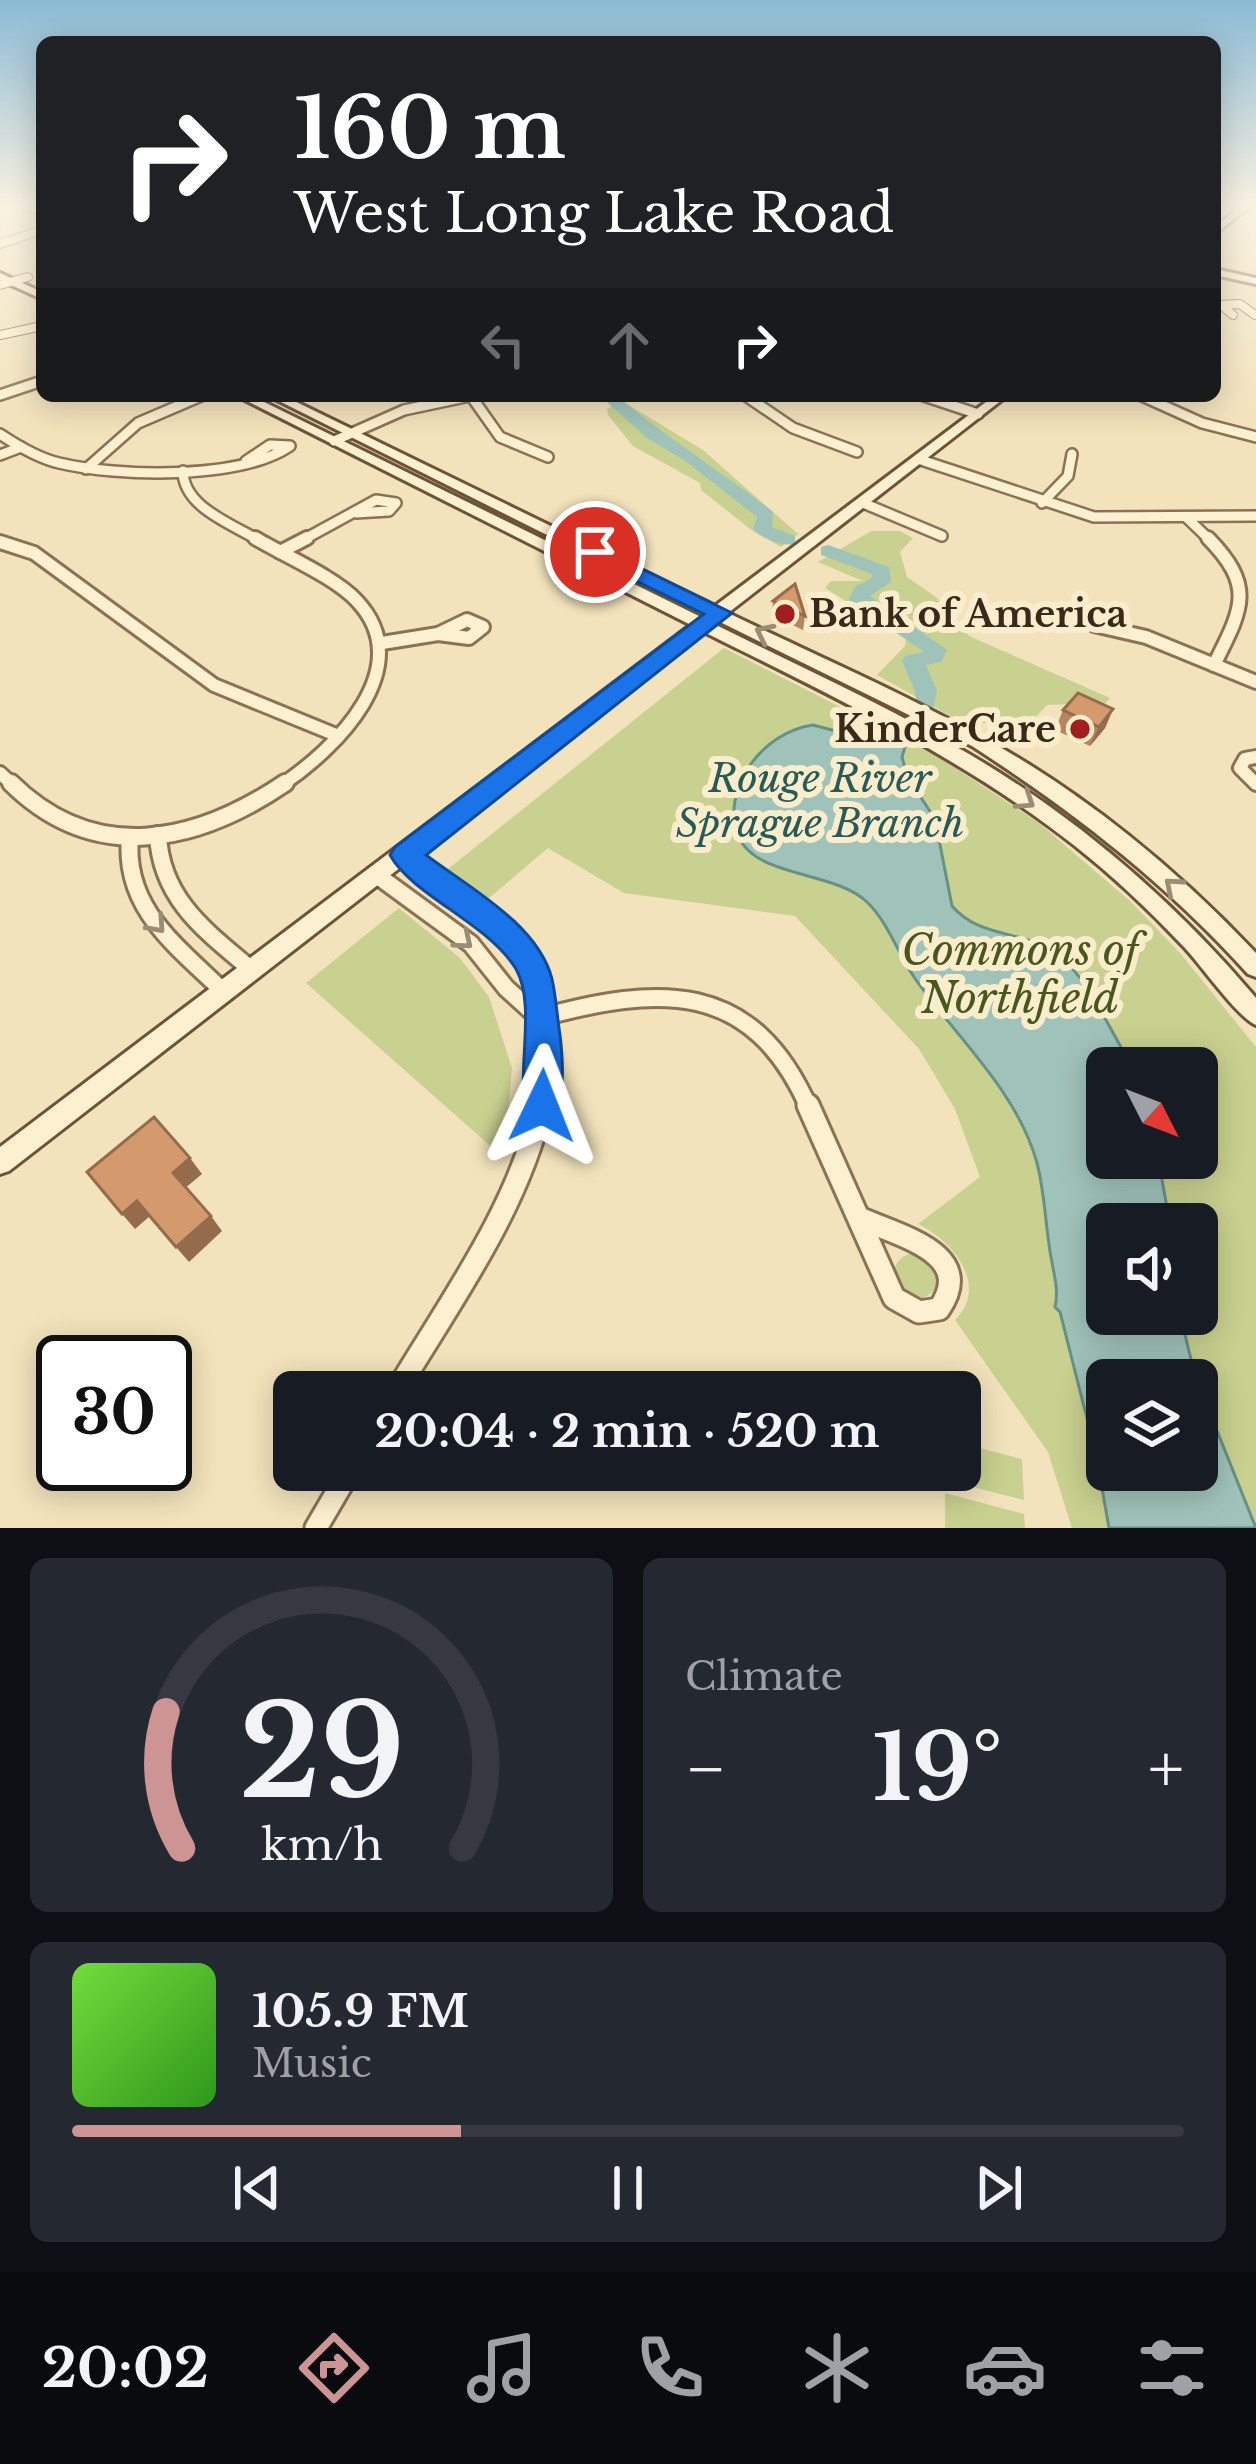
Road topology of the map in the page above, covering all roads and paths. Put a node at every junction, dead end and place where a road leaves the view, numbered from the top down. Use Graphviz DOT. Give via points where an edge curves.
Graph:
graph roads {
  1 [pos="6,284"];
  2 [pos="36,294"];
  3 [pos="1233,315"];
  4 [pos="1256,315"];
  5 [pos="1221,317"];
  6 [pos="36,325"];
  7 [pos="0,335"];
  8 [pos="36,383"];
  9 [pos="0,395"];
  10 [pos="187,402"];
  11 [pos="255,402"];
  12 [pos="287,402"];
  13 [pos="442,402"];
  14 [pos="475,402"];
  15 [pos="754,402"];
  16 [pos="947,402"];
  17 [pos="961,402"];
  18 [pos="993,402"];
  19 [pos="1155,402"];
  20 [pos="981,411"];
  21 [pos="0,434"];
  22 [pos="351,434"];
  23 [pos="1256,436"];
  24 [pos="334,441"];
  25 [pos="21,447"];
  26 [pos="857,452"];
  27 [pos="1072,454"];
  28 [pos="0,455"];
  29 [pos="548,457"];
  30 [pos="918,460"];
  31 [pos="246,461"];
  32 [pos="86,469"];
  33 [pos="183,471"];
  34 [pos="863,503"];
  35 [pos="1042,503"];
  36 [pos="356,513"];
  37 [pos="1256,516"];
  38 [pos="1186,517"];
  39 [pos="942,536"];
  40 [pos="0,542"];
  41 [pos="280,552"];
  42 [pos="595,552"];
  43 [pos="568,558"];
  44 [pos="624,566"];
  45 [pos="594,571"];
  46 [pos="721,613"];
  47 [pos="1094,625"];
  48 [pos="701,626"];
  49 [pos="438,634"];
  50 [pos="382,643"];
  51 [pos="1214,665"];
  52 [pos="1256,682"];
  53 [pos="864,683"];
  54 [pos="841,694"];
  55 [pos="901,701"];
  56 [pos="876,711"];
  57 [pos="336,735"];
  58 [pos="1256,757"];
  59 [pos="0,773"];
  60 [pos="1256,784"];
  61 [pos="158,835"];
  62 [pos="130,837"];
  63 [pos="405,855"];
  64 [pos="378,876"];
  65 [pos="1256,968"];
  66 [pos="254,971"];
  67 [pos="226,993"];
  68 [pos="1256,1015"];
  69 [pos="538,1018"];
  70 [pos="0,1162"];
  71 [pos="862,1219"];
  72 [pos="408,1371"];
  73 [pos="338,1491"];
  74 [pos="316,1528"];
  1 -- 2 [label="main road"];
  3 -- 4 [label="street"];
  3 -- 4 [label="street" via="1221,304"];
  3 -- 5 [label="street"];
  6 -- 7 [label="street"];
  8 -- 9 [label="street"];
  10 -- 32 [label="street" via="138,423"];
  11 -- 24 [label="main road"];
  12 -- 22 [label="main road"];
  13 -- 22 [label="street"];
  14 -- 29 [label="street" via="500,437"];
  15 -- 26 [label="street"];
  16 -- 20 [label="street"];
  17 -- 20 [label="street"];
  18 -- 20 [label="main road"];
  19 -- 23 [label="street"];
  20 -- 30 [label="main road"];
  21 -- 25 [label="street"];
  22 -- 24 [label="street"];
  22 -- 42 [label="main road"];
  24 -- 43 [label="main road"];
  25 -- 28 [label="street"];
  25 -- 32 [label="street"];
  27 -- 35 [label="street" via="1068,476"];
  30 -- 34 [label="main road"];
  30 -- 35 [label="street"];
  31 -- 33 [label="street"];
  32 -- 33 [label="street"];
  33 -- 41 [label="street" via="190,497"];
  34 -- 39 [label="street"];
  34 -- 46 [label="main road"];
  35 -- 38 [label="street" via="1108,519"];
  36 -- 41 [label="street"];
  37 -- 38 [label="street"];
  38 -- 51 [label="street" via="1250,589 1246,620"];
  40 -- 57 [label="street" via="34,554 222,689"];
  41 -- 50 [label="street" via="355,598"];
  42 -- 43 [label="main road"];
  42 -- 44 [label="main road"];
  43 -- 45 [label="main road"];
  44 -- 45 [label="main road"];
  44 -- 46 [label="main road"];
  45 -- 48 [label="main road"];
  46 -- 48 [label="main road"];
  53 -- 46 [label="main road, one-way"];
  47 -- 51 [label="street"];
  48 -- 54 [label="main road"];
  48 -- 63 [label="main road"];
  49 -- 50 [label="street"];
  50 -- 57 [label="street" via="374,689"];
  51 -- 52 [label="street"];
  53 -- 54 [label="main road" via="856,694"];
  53 -- 55 [label="main road"];
  54 -- 56 [label="main road"];
  55 -- 56 [label="main road" via="884,701"];
  65 -- 55 [label="main road, one-way" via="1186,896 1069,799"];
  56 -- 68 [label="main road, one-way" via="966,760 1073,834 1185,933"];
  57 -- 61 [label="street" via="252,805"];
  58 -- 60 [label="street" via="1240,768"];
  59 -- 62 [label="street" via="56,821"];
  61 -- 62 [label="street"];
  61 -- 66 [label="street" via="169,891"];
  62 -- 67 [label="street, one-way" via="128,871 140,906"];
  63 -- 64 [label="main road"];
  63 -- 69 [label="street" via="520,950 535,976"];
  64 -- 66 [label="main road"];
  64 -- 69 [label="street, one-way" via="471,944"];
  66 -- 67 [label="main road"];
  67 -- 70 [label="main road"];
  69 -- 71 [label="street" via="657,992 740,1019 790,1070"];
  69 -- 72 [label="street" via="545,1078 529,1155"];
  71 -- 71 [label="street" via="894,1298 919,1312 939,1309 950,1291 943,1259"];
  73 -- 74 [label="street"];
}
